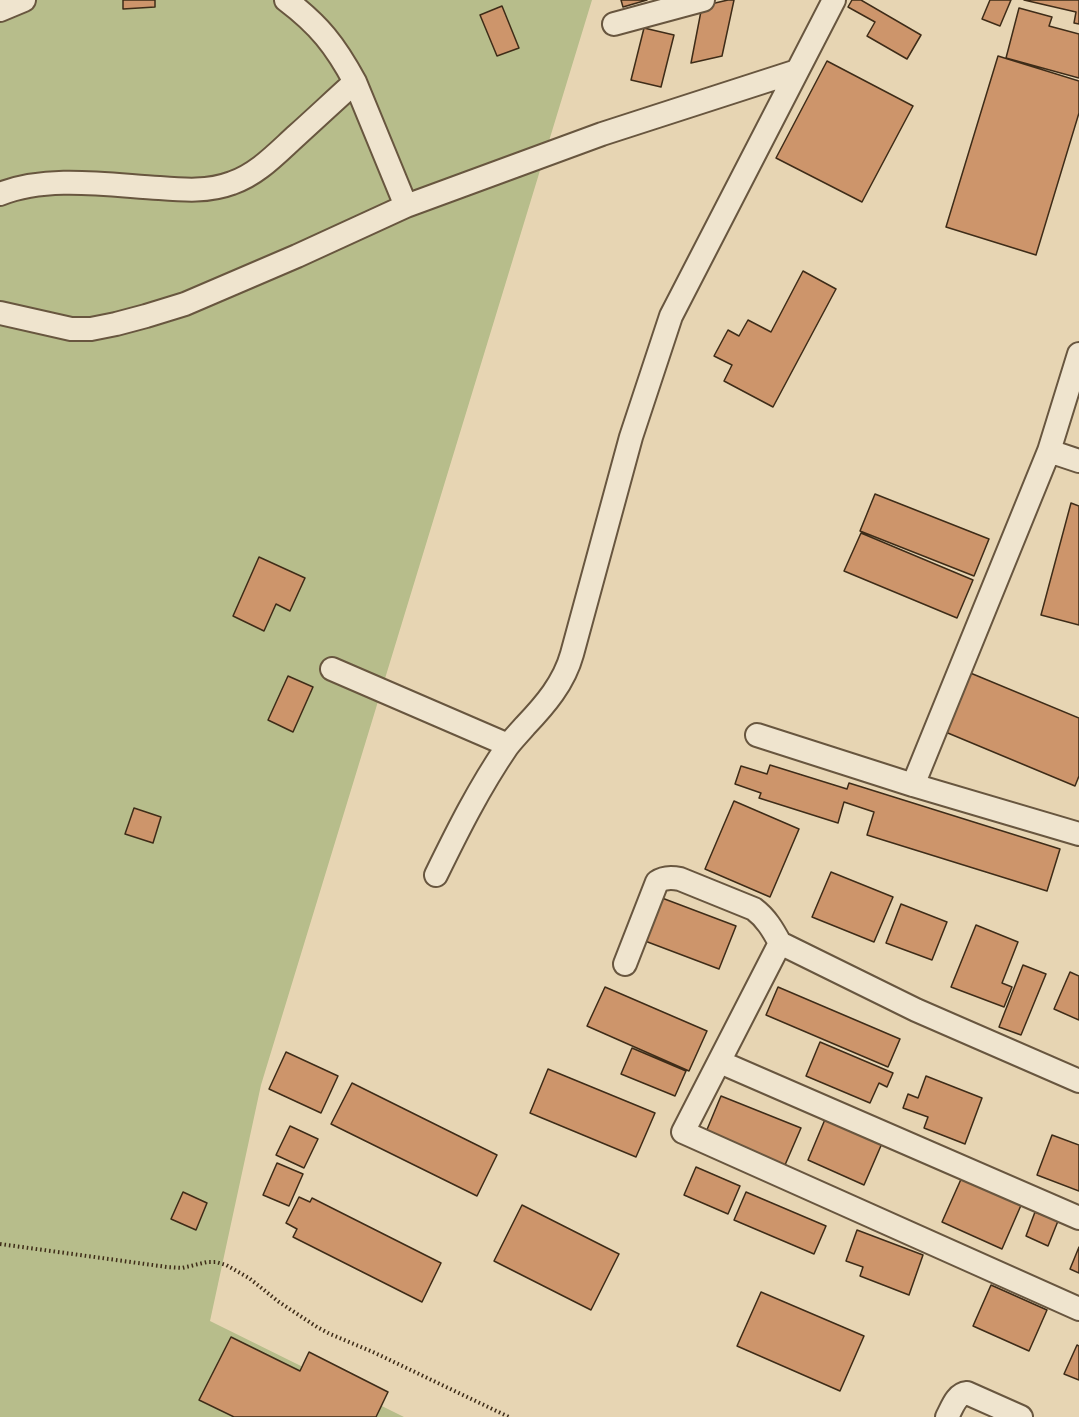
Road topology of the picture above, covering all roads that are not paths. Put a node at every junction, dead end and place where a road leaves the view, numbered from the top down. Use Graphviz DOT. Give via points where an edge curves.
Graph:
graph roads {
  1 [pos="24,0"];
  2 [pos="286,0"];
  3 [pos="703,0"];
  4 [pos="834,0"];
  5 [pos="0,10"];
  6 [pos="614,24"];
  7 [pos="797,71"];
  8 [pos="355,82"];
  9 [pos="0,194"];
  10 [pos="406,206"];
  11 [pos="0,313"];
  12 [pos="1079,354"];
  13 [pos="1049,452"];
  14 [pos="1079,461"];
  15 [pos="332,669"];
  16 [pos="757,735"];
  17 [pos="508,745"];
  18 [pos="914,785"];
  19 [pos="1079,834"];
  20 [pos="436,875"];
  21 [pos="780,943"];
  22 [pos="625,964"];
  23 [pos="720,1062"];
  24 [pos="1079,1081"];
  25 [pos="1079,1218"];
  26 [pos="1079,1309"];
  27 [pos="947,1417"];
  28 [pos="1021,1417"];
  1 -- 5 [label="street"];
  2 -- 8 [label="street" via="323,33"];
  3 -- 6 [label="street"];
  4 -- 7 [label="street"];
  7 -- 10 [label="street" via="602,134"];
  7 -- 17 [label="street" via="671,316 631,437 567,670 542,708"];
  8 -- 9 [label="street" via="265,164 231,183 188,190 71,183"];
  8 -- 10 [label="street"];
  10 -- 11 [label="street" via="185,304 116,324 71,329"];
  12 -- 13 [label="street"];
  13 -- 14 [label="street"];
  13 -- 18 [label="street"];
  15 -- 17 [label="street"];
  16 -- 18 [label="street"];
  17 -- 20 [label="street" via="469,808"];
  18 -- 19 [label="street"];
  21 -- 22 [label="street" via="767,921 754,909 680,879 666,878 657,882"];
  21 -- 23 [label="street"];
  21 -- 24 [label="street" via="916,1010"];
  23 -- 25 [label="street"];
  23 -- 26 [label="street" via="683,1132"];
  27 -- 28 [label="street" via="964,1394"];
}
